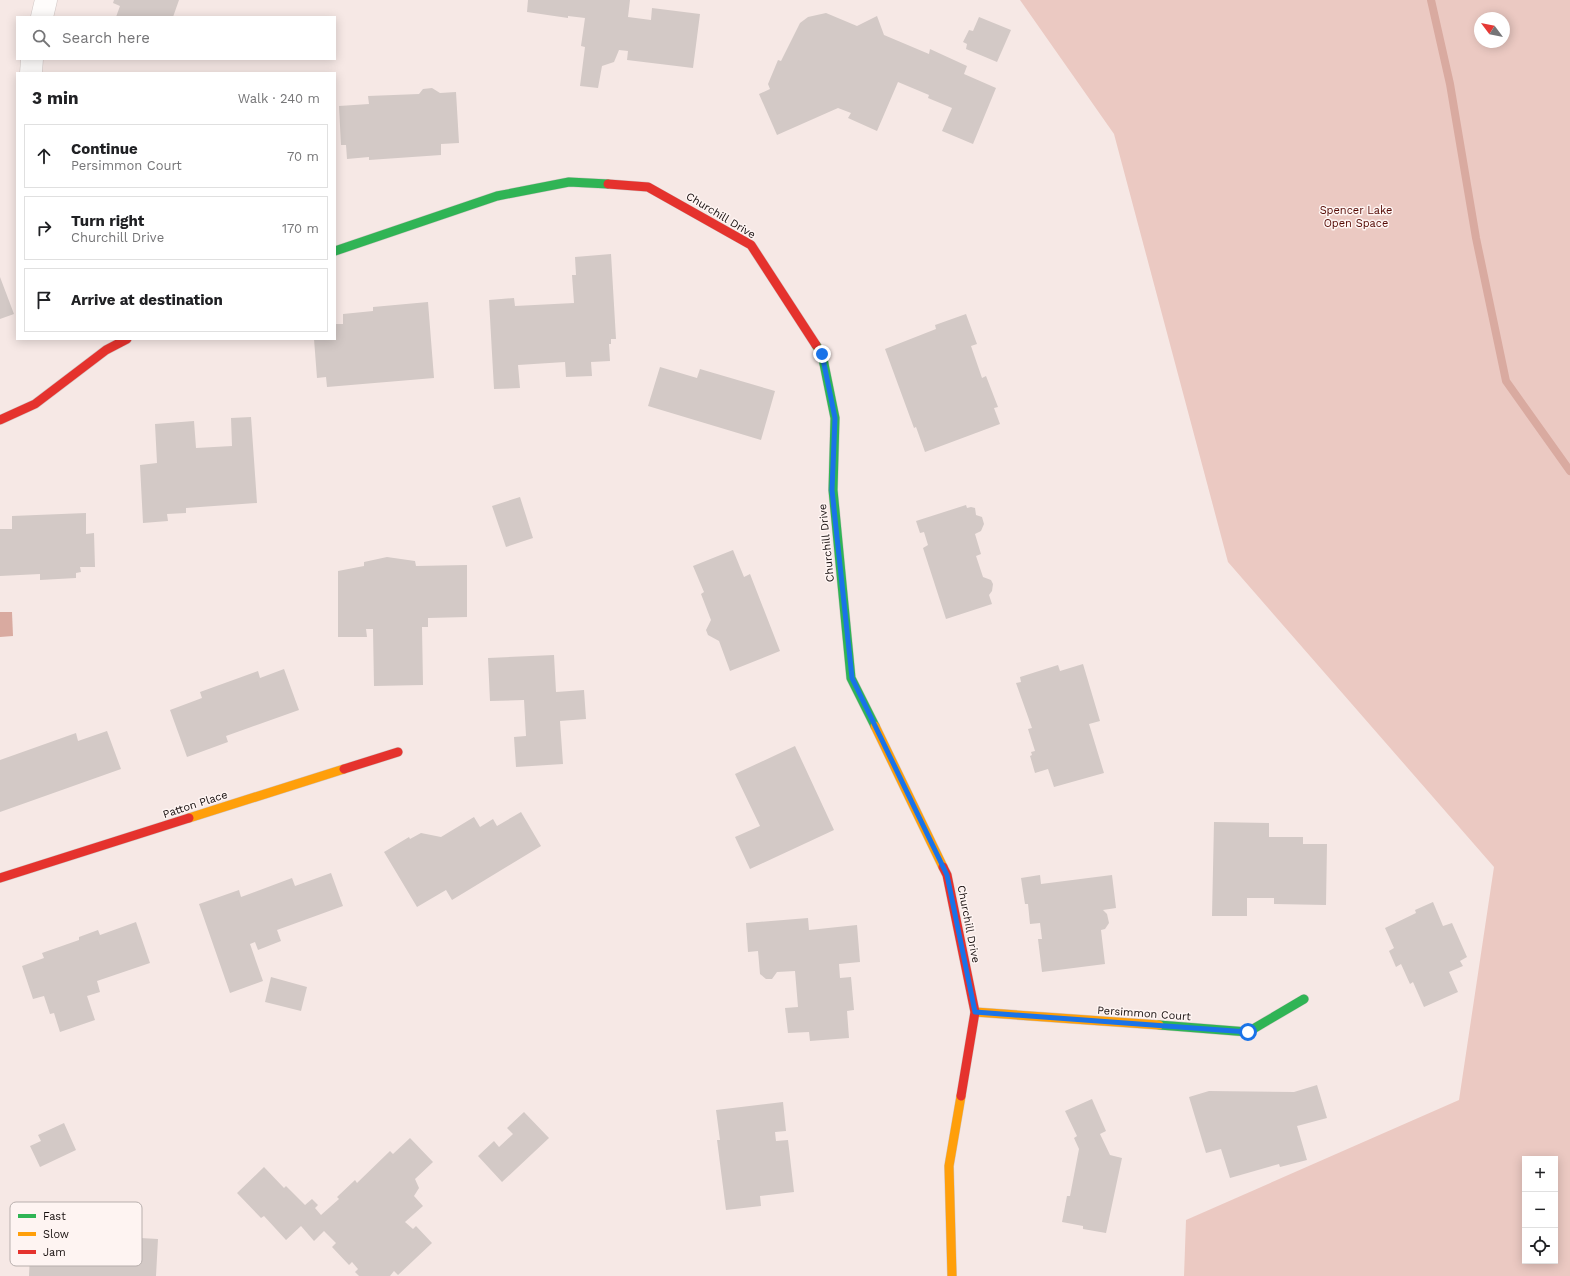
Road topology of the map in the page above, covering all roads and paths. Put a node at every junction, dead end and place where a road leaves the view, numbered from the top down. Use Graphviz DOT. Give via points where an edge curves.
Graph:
graph roads {
  1 [pos="46,0"];
  2 [pos="42,16"];
  3 [pos="32,60"];
  4 [pos="31,72"];
  5 [pos="336,251"];
  6 [pos="122,340"];
  7 [pos="102,344"];
  8 [pos="0,420"];
  9 [pos="398,752"];
  10 [pos="0,878"];
  11 [pos="1304,999"];
  12 [pos="975,1012"];
  13 [pos="952,1276"];
  1 -- 2 [label="street"];
  3 -- 4 [label="street"];
  5 -- 12 [label="street, Churchill Drive" via="497,196 569,182 648,187 751,244 822,354 835,418 832,490 852,678 947,875"];
  6 -- 7 [label="street"];
  7 -- 8 [label="street" via="35,404"];
  9 -- 10 [label="street, Patton Place"];
  11 -- 12 [label="street, Persimmon Court" via="1248,1032"];
  12 -- 13 [label="street, Churchill Drive" via="949,1166"];
}
